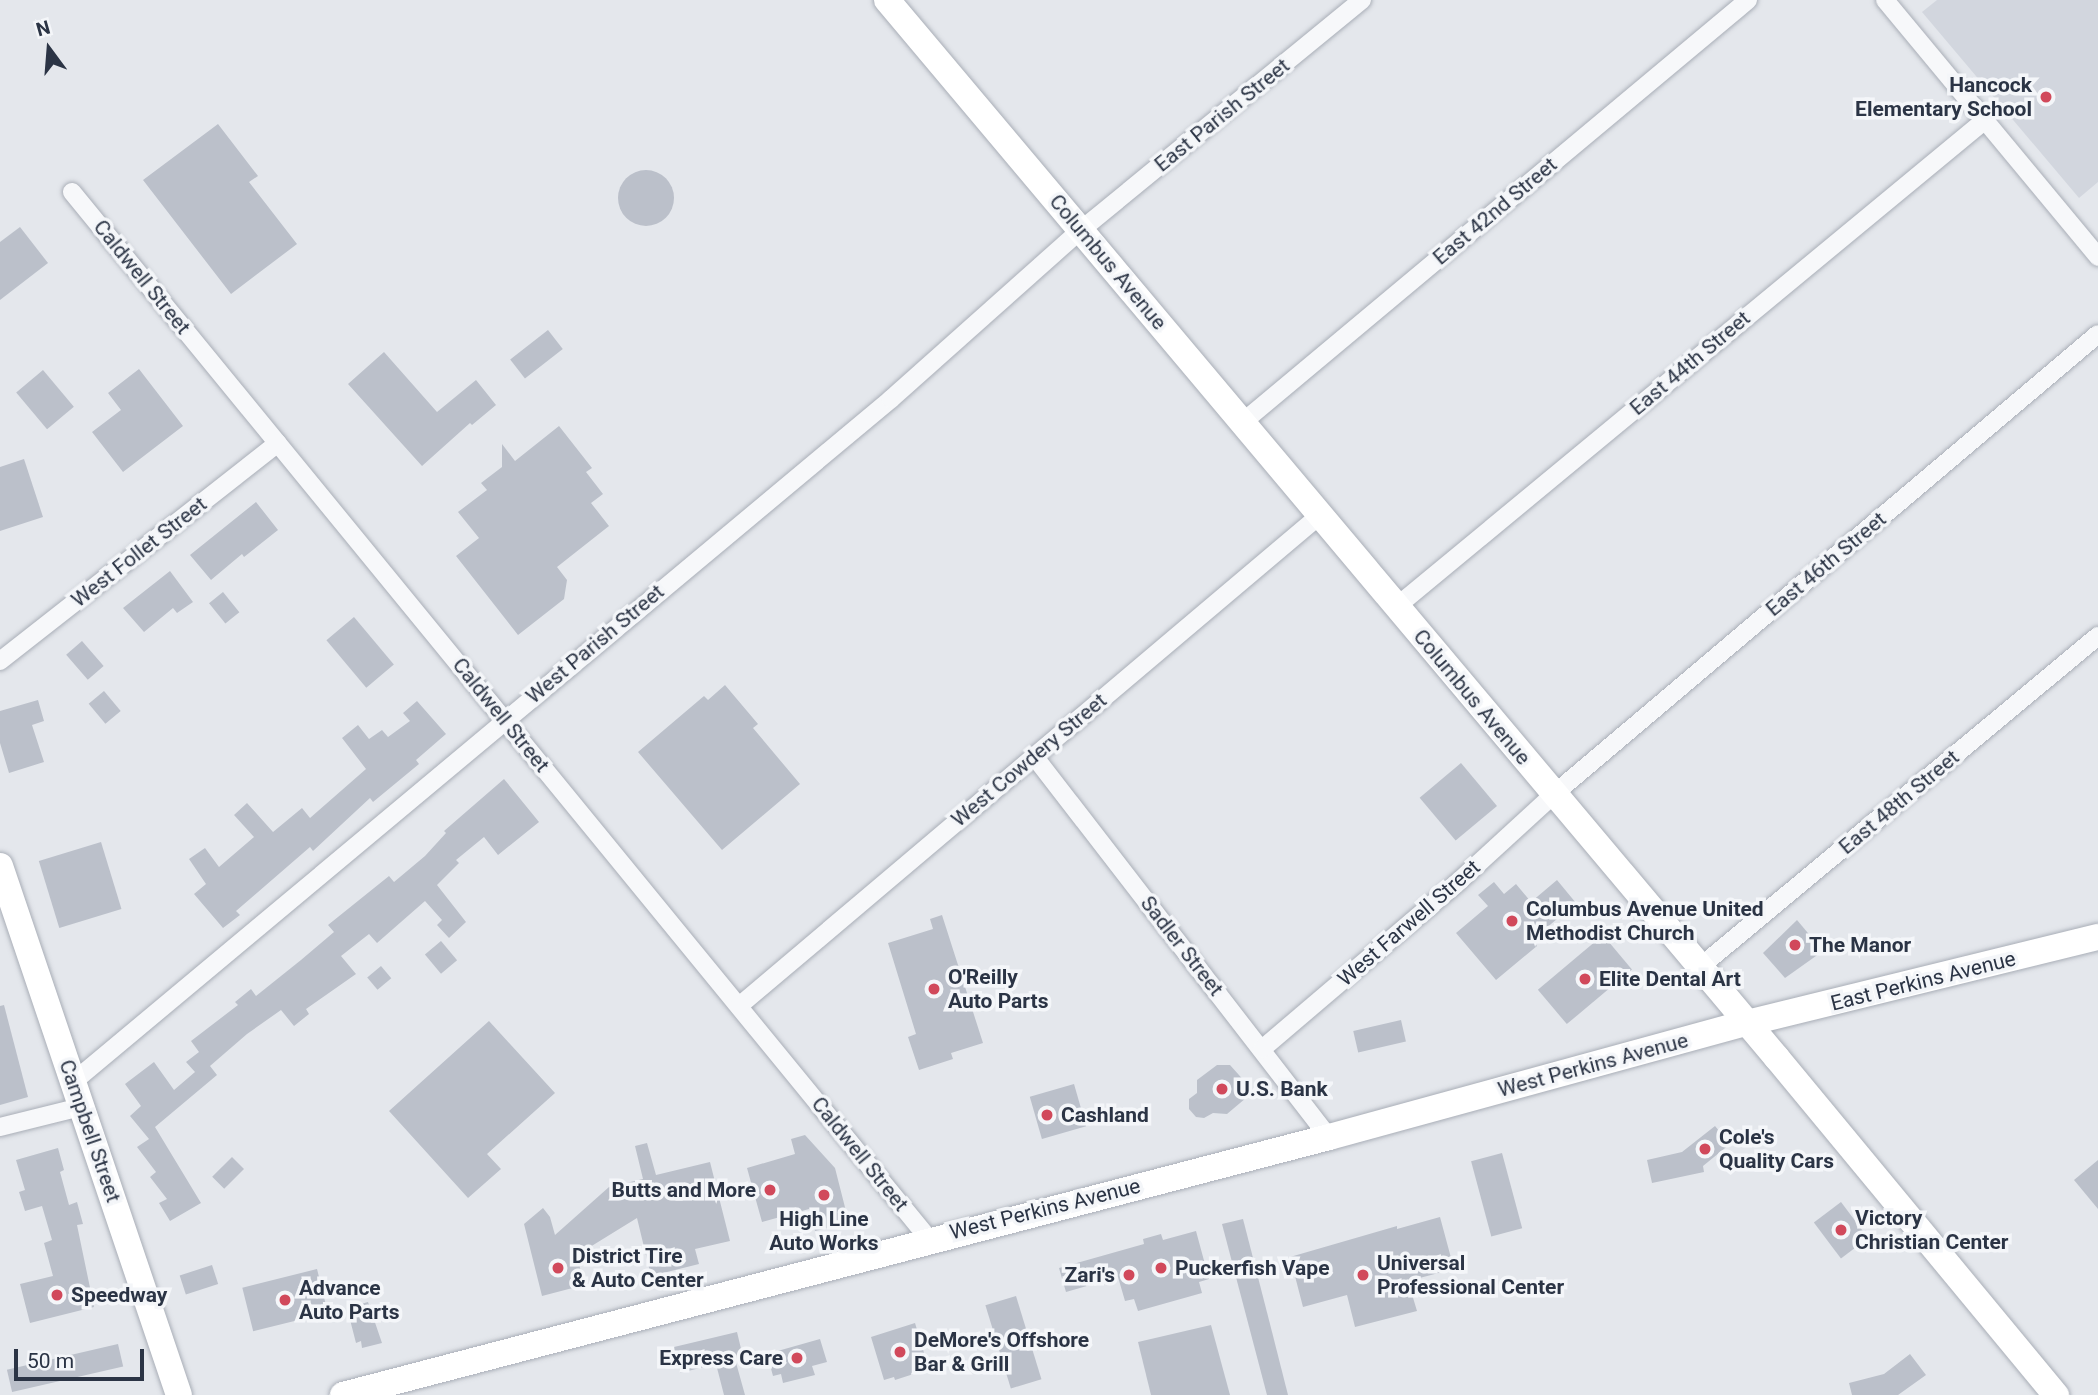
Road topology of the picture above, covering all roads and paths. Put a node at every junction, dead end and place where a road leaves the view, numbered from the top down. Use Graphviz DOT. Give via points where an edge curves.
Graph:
graph roads {
  1 [pos="887,0"];
  2 [pos="1362,0"];
  3 [pos="1748,0"];
  4 [pos="1885,0"];
  5 [pos="1984,120"];
  6 [pos="72,192"];
  7 [pos="1081,230"];
  8 [pos="2098,257"];
  9 [pos="2098,334"];
  10 [pos="1243,422"];
  11 [pos="278,443"];
  12 [pos="1320,515"];
  13 [pos="1396,607"];
  14 [pos="2098,636"];
  15 [pos="0,661"];
  16 [pos="505,720"];
  17 [pos="1034,756"];
  18 [pos="1554,794"];
  19 [pos="0,866"];
  20 [pos="2098,937"];
  21 [pos="1700,967"];
  22 [pos="739,1006"];
  23 [pos="1747,1023"];
  24 [pos="1262,1049"];
  25 [pos="77,1094"];
  26 [pos="0,1127"];
  27 [pos="1329,1137"];
  28 [pos="929,1239"];
  29 [pos="179,1395"];
  30 [pos="343,1395"];
  31 [pos="2056,1395"];
  1 -- 7 [label="main road, Columbus Avenue"];
  2 -- 7 [label="street, East Parish Street"];
  3 -- 10 [label="street, East 42nd Street"];
  4 -- 5 [label="street"];
  5 -- 8 [label="street"];
  5 -- 13 [label="street, East 44th Street"];
  6 -- 11 [label="street, Caldwell Street"];
  7 -- 10 [label="main road, Columbus Avenue"];
  7 -- 16 [label="street, West Parish Street" via="891,399"];
  9 -- 18 [label="street, East 46th Street"];
  10 -- 12 [label="main road, Columbus Avenue"];
  11 -- 15 [label="street, West Follet Street"];
  11 -- 16 [label="street, Caldwell Street"];
  12 -- 13 [label="main road, Columbus Avenue"];
  12 -- 17 [label="street, West Cowdery Street"];
  13 -- 18 [label="main road, Columbus Avenue"];
  14 -- 21 [label="street, East 48th Street"];
  16 -- 22 [label="street, Caldwell Street"];
  16 -- 25 [label="street, West Parish Street"];
  17 -- 22 [label="street, West Cowdery Street"];
  17 -- 24 [label="street, Sadler Street"];
  18 -- 21 [label="main road, Columbus Avenue"];
  18 -- 24 [label="street, West Farwell Street"];
  19 -- 25 [label="main road, Campbell Street"];
  20 -- 23 [label="main road, East Perkins Avenue"];
  21 -- 23 [label="main road, Columbus Avenue"];
  22 -- 28 [label="street, Caldwell Street"];
  23 -- 27 [label="main road, West Perkins Avenue"];
  23 -- 31 [label="main road, Columbus Avenue"];
  24 -- 27 [label="street, Sadler Street"];
  25 -- 26 [label="street"];
  25 -- 29 [label="main road, Campbell Street"];
  27 -- 28 [label="main road, West Perkins Avenue"];
  28 -- 30 [label="main road, West Perkins Avenue"];
}
